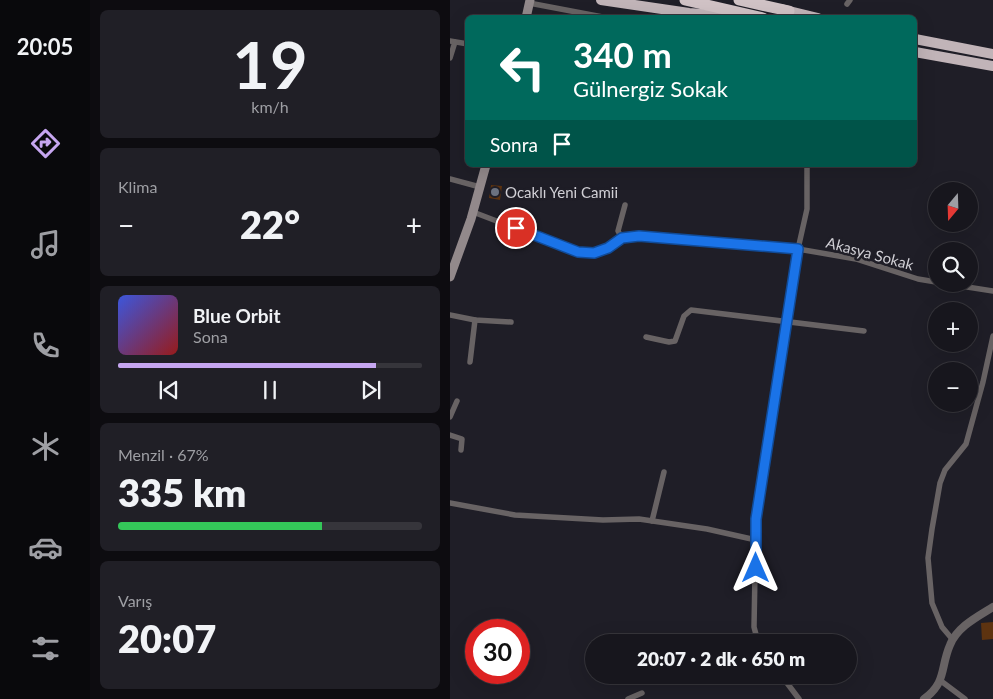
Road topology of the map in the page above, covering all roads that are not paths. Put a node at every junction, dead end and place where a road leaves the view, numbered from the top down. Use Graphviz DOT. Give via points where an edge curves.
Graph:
graph roads {
  1 [pos="601,0"];
  2 [pos="684,0"];
  3 [pos="739,0"];
  4 [pos="757,0"];
  5 [pos="530,2"];
  6 [pos="789,11"];
  7 [pos="527,15"];
  8 [pos="593,15"];
  9 [pos="712,15"];
  10 [pos="750,15"];
  11 [pos="806,15"];
  12 [pos="917,39"];
  13 [pos="452,42"];
  14 [pos="465,44"];
  15 [pos="917,52"];
  16 [pos="993,54"];
  17 [pos="450,58"];
  18 [pos="993,66"];
  19 [pos="485,167"];
  20 [pos="807,167"];
  21 [pos="450,179"];
  22 [pos="480,187"];
  23 [pos="625,205"];
  24 [pos="473,212"];
  25 [pos="622,238"];
  26 [pos="798,249"];
  27 [pos="450,277"];
  28 [pos="928,281"];
  29 [pos="978,289"];
  30 [pos="993,291"];
  31 [pos="450,315"];
  32 [pos="475,320"];
  33 [pos="511,322"];
  34 [pos="787,322"];
  35 [pos="864,331"];
  36 [pos="993,336"];
  37 [pos="646,337"];
  38 [pos="470,362"];
  39 [pos="457,401"];
  40 [pos="450,417"];
  41 [pos="450,435"];
  42 [pos="461,450"];
  43 [pos="664,472"];
  44 [pos="450,503"];
  45 [pos="652,521"];
  46 [pos="756,540"];
  47 [pos="993,607"];
  48 [pos="756,634"];
  49 [pos="953,640"];
  50 [pos="941,680"];
  51 [pos="788,684"];
  52 [pos="642,693"];
  53 [pos="628,699"];
  54 [pos="799,699"];
  55 [pos="924,699"];
  56 [pos="965,699"];
  1 -- 9 [label="highway"];
  2 -- 10 [label="highway"];
  3 -- 6 [label="highway"];
  4 -- 6 [label="highway"];
  5 -- 7 [label="main road"];
  5 -- 8 [label="street"];
  6 -- 11 [label="highway"];
  12 -- 16 [label="highway"];
  13 -- 14 [label="street"];
  13 -- 17 [label="street"];
  15 -- 18 [label="highway"];
  19 -- 22 [label="main road"];
  20 -- 26 [label="street" via="807,209"];
  21 -- 22 [label="street"];
  22 -- 24 [label="main road"];
  23 -- 25 [label="street" via="618,231"];
  24 -- 25 [label="street" via="578,252 594,253"];
  24 -- 27 [label="main road"];
  25 -- 26 [label="street, Akasya Sokak" via="692,239"];
  26 -- 28 [label="street, Akasya Sokak" via="856,259"];
  26 -- 34 [label="street"];
  29 -- 30 [label="street"];
  31 -- 32 [label="street"];
  32 -- 33 [label="street"];
  32 -- 38 [label="street"];
  34 -- 35 [label="street"];
  34 -- 37 [label="street" via="691,310 684,316 675,341"];
  34 -- 46 [label="street" via="756,519"];
  36 -- 49 [label="street" via="966,444 945,470 940,483 928,558 932,603 942,627"];
  39 -- 40 [label="street"];
  41 -- 42 [label="street" via="462,439"];
  43 -- 45 [label="street"];
  44 -- 45 [label="street" via="515,514"];
  45 -- 46 [label="street"];
  46 -- 48 [label="street"];
  47 -- 49 [label="street" via="964,625"];
  49 -- 50 [label="street"];
  50 -- 55 [label="street"];
  50 -- 56 [label="street"];
  51 -- 54 [label="street"];
  52 -- 53 [label="street"];
}
